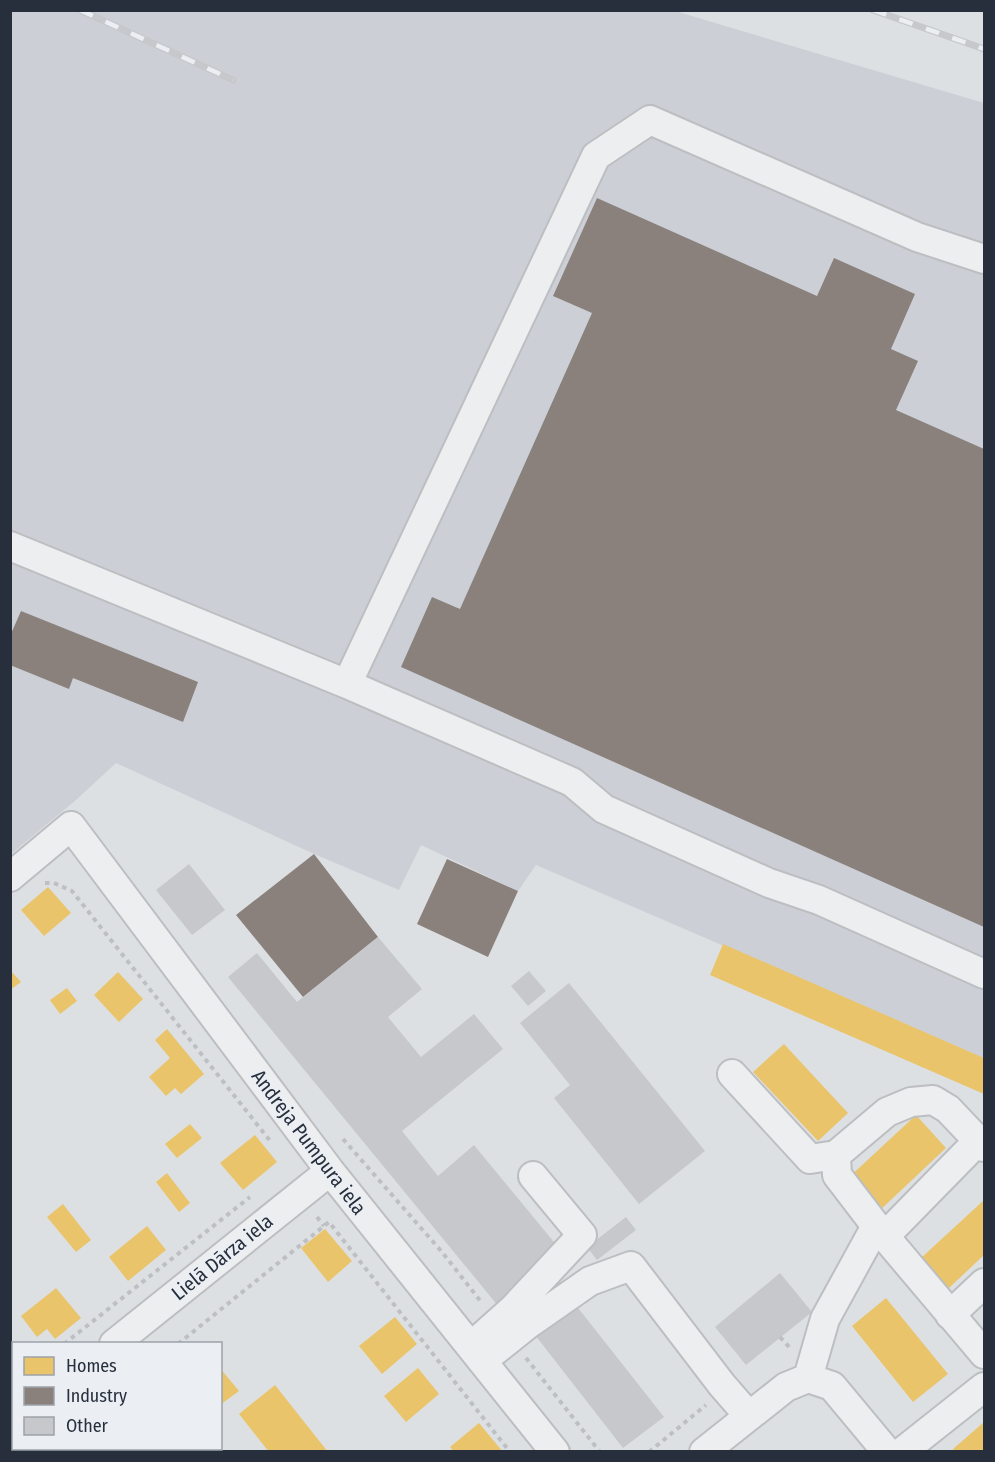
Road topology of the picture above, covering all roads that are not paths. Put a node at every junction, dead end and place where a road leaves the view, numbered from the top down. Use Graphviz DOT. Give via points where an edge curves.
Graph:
graph roads {
  1 [pos="984,259"];
  2 [pos="10,546"];
  3 [pos="348,684"];
  4 [pos="24,880"];
  5 [pos="984,974"];
  6 [pos="732,1074"];
  7 [pos="981,1144"];
  8 [pos="836,1155"];
  9 [pos="330,1171"];
  10 [pos="533,1176"];
  11 [pos="880,1232"];
  12 [pos="984,1283"];
  13 [pos="950,1314"];
  14 [pos="504,1331"];
  15 [pos="116,1342"];
  16 [pos="476,1354"];
  17 [pos="984,1354"];
  18 [pos="808,1378"];
  19 [pos="984,1387"];
  20 [pos="749,1416"];
  21 [pos="555,1452"];
  22 [pos="704,1452"];
  23 [pos="887,1452"];
  24 [pos="902,1452"];
  1 -- 3 [label="street" via="917,237 650,120 596,156"];
  2 -- 3 [label="street"];
  3 -- 5 [label="street" via="572,782 604,809"];
  4 -- 9 [label="street, Andreja Pumpura iela" via="71,826"];
  6 -- 8 [label="street" via="810,1159"];
  7 -- 8 [label="street" via="948,1109 933,1100 911,1102 887,1112"];
  7 -- 11 [label="street"];
  8 -- 11 [label="street" via="837,1175"];
  9 -- 15 [label="street, Lielā Dārza iela"];
  9 -- 16 [label="street, Andreja Pumpura iela"];
  10 -- 14 [label="street" via="582,1235"];
  11 -- 13 [label="street"];
  11 -- 18 [label="street" via="825,1320"];
  12 -- 13 [label="street"];
  13 -- 17 [label="street"];
  14 -- 16 [label="street"];
  14 -- 20 [label="street" via="590,1281 631,1266"];
  16 -- 21 [label="street, Andreja Pumpura iela"];
  18 -- 20 [label="street" via="786,1387"];
  18 -- 23 [label="street" via="832,1386"];
  19 -- 24 [label="street"];
  20 -- 22 [label="street"];
}
